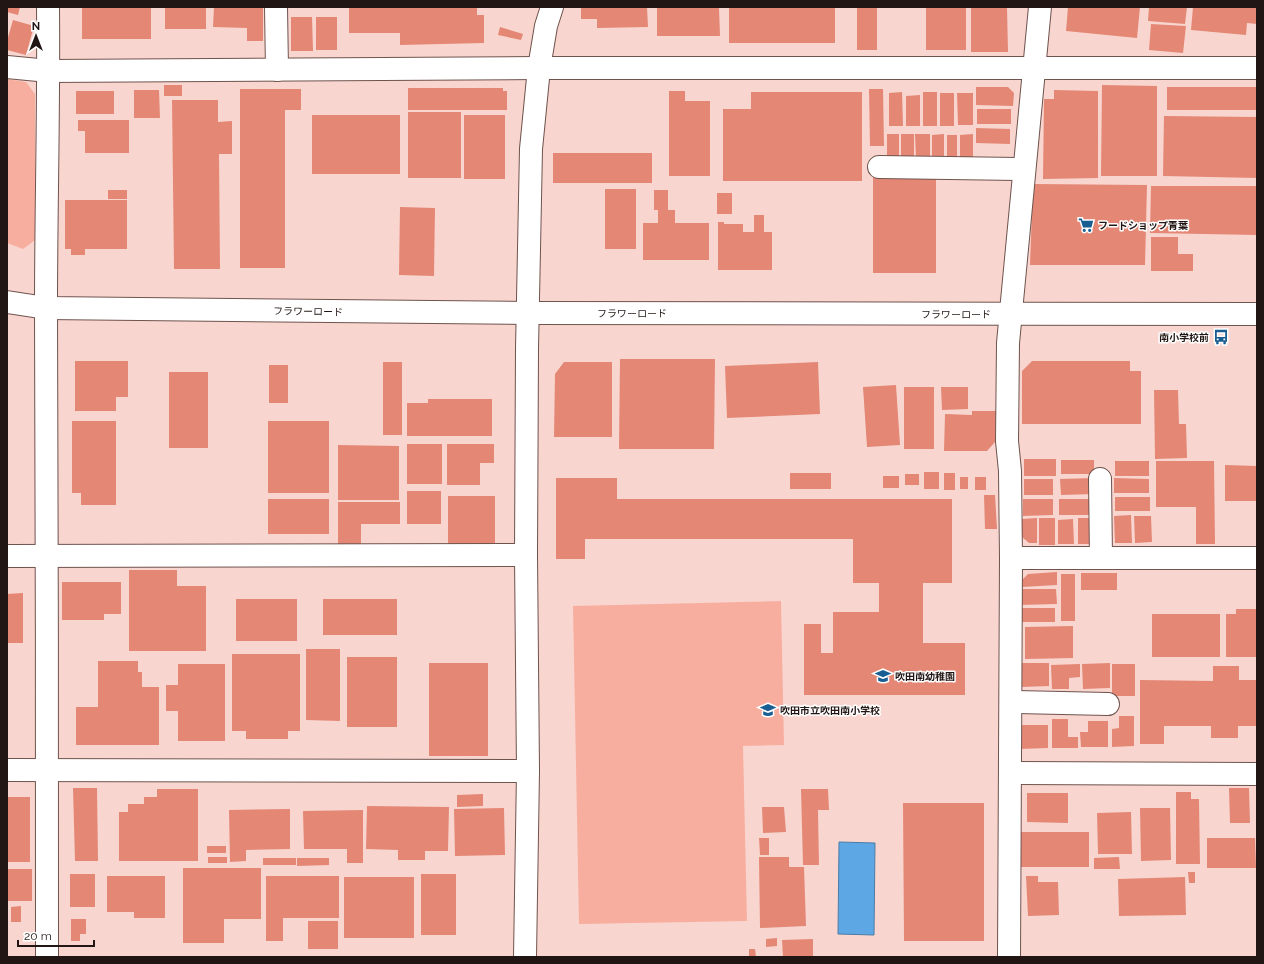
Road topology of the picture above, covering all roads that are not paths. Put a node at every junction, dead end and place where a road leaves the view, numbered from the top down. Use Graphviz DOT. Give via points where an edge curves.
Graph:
graph roads {
  1 [pos="48,7"];
  2 [pos="276,7"];
  3 [pos="552,7"];
  4 [pos="1040,7"];
  5 [pos="7,67"];
  6 [pos="539,68"];
  7 [pos="1257,68"];
  8 [pos="1034,69"];
  9 [pos="277,70"];
  10 [pos="49,71"];
  11 [pos="879,167"];
  12 [pos="1024,169"];
  13 [pos="7,302"];
  14 [pos="46,308"];
  15 [pos="528,313"];
  16 [pos="1010,314"];
  17 [pos="1257,314"];
  18 [pos="1100,479"];
  19 [pos="526,555"];
  20 [pos="7,556"];
  21 [pos="46,556"];
  22 [pos="1011,558"];
  23 [pos="1101,558"];
  24 [pos="1257,558"];
  25 [pos="1011,702"];
  26 [pos="1108,704"];
  27 [pos="7,770"];
  28 [pos="48,771"];
  29 [pos="528,771"];
  30 [pos="1010,773"];
  31 [pos="1257,774"];
  32 [pos="47,957"];
  33 [pos="524,957"];
  34 [pos="1009,957"];
  1 -- 10 [label="street"];
  2 -- 9 [label="street"];
  3 -- 6 [label="street"];
  4 -- 8 [label="street"];
  5 -- 10 [label="street"];
  6 -- 8 [label="street"];
  6 -- 9 [label="street"];
  6 -- 15 [label="street" via="531,149"];
  7 -- 8 [label="street"];
  8 -- 12 [label="street"];
  9 -- 10 [label="street"];
  10 -- 14 [label="street"];
  11 -- 12 [label="street"];
  12 -- 16 [label="street"];
  13 -- 14 [label="street, フラワーロード"];
  14 -- 15 [label="street, フラワーロード"];
  14 -- 21 [label="street"];
  15 -- 16 [label="street, フラワーロード"];
  15 -- 19 [label="street"];
  16 -- 17 [label="street, フラワーロード"];
  16 -- 22 [label="street" via="1007,441"];
  18 -- 23 [label="street"];
  19 -- 21 [label="street"];
  19 -- 29 [label="street"];
  20 -- 21 [label="street"];
  21 -- 28 [label="street"];
  22 -- 23 [label="street"];
  22 -- 25 [label="street"];
  23 -- 24 [label="street"];
  25 -- 26 [label="street"];
  25 -- 30 [label="street"];
  27 -- 28 [label="street"];
  28 -- 29 [label="street"];
  28 -- 32 [label="street"];
  29 -- 33 [label="street"];
  30 -- 31 [label="street"];
  30 -- 34 [label="street"];
}
